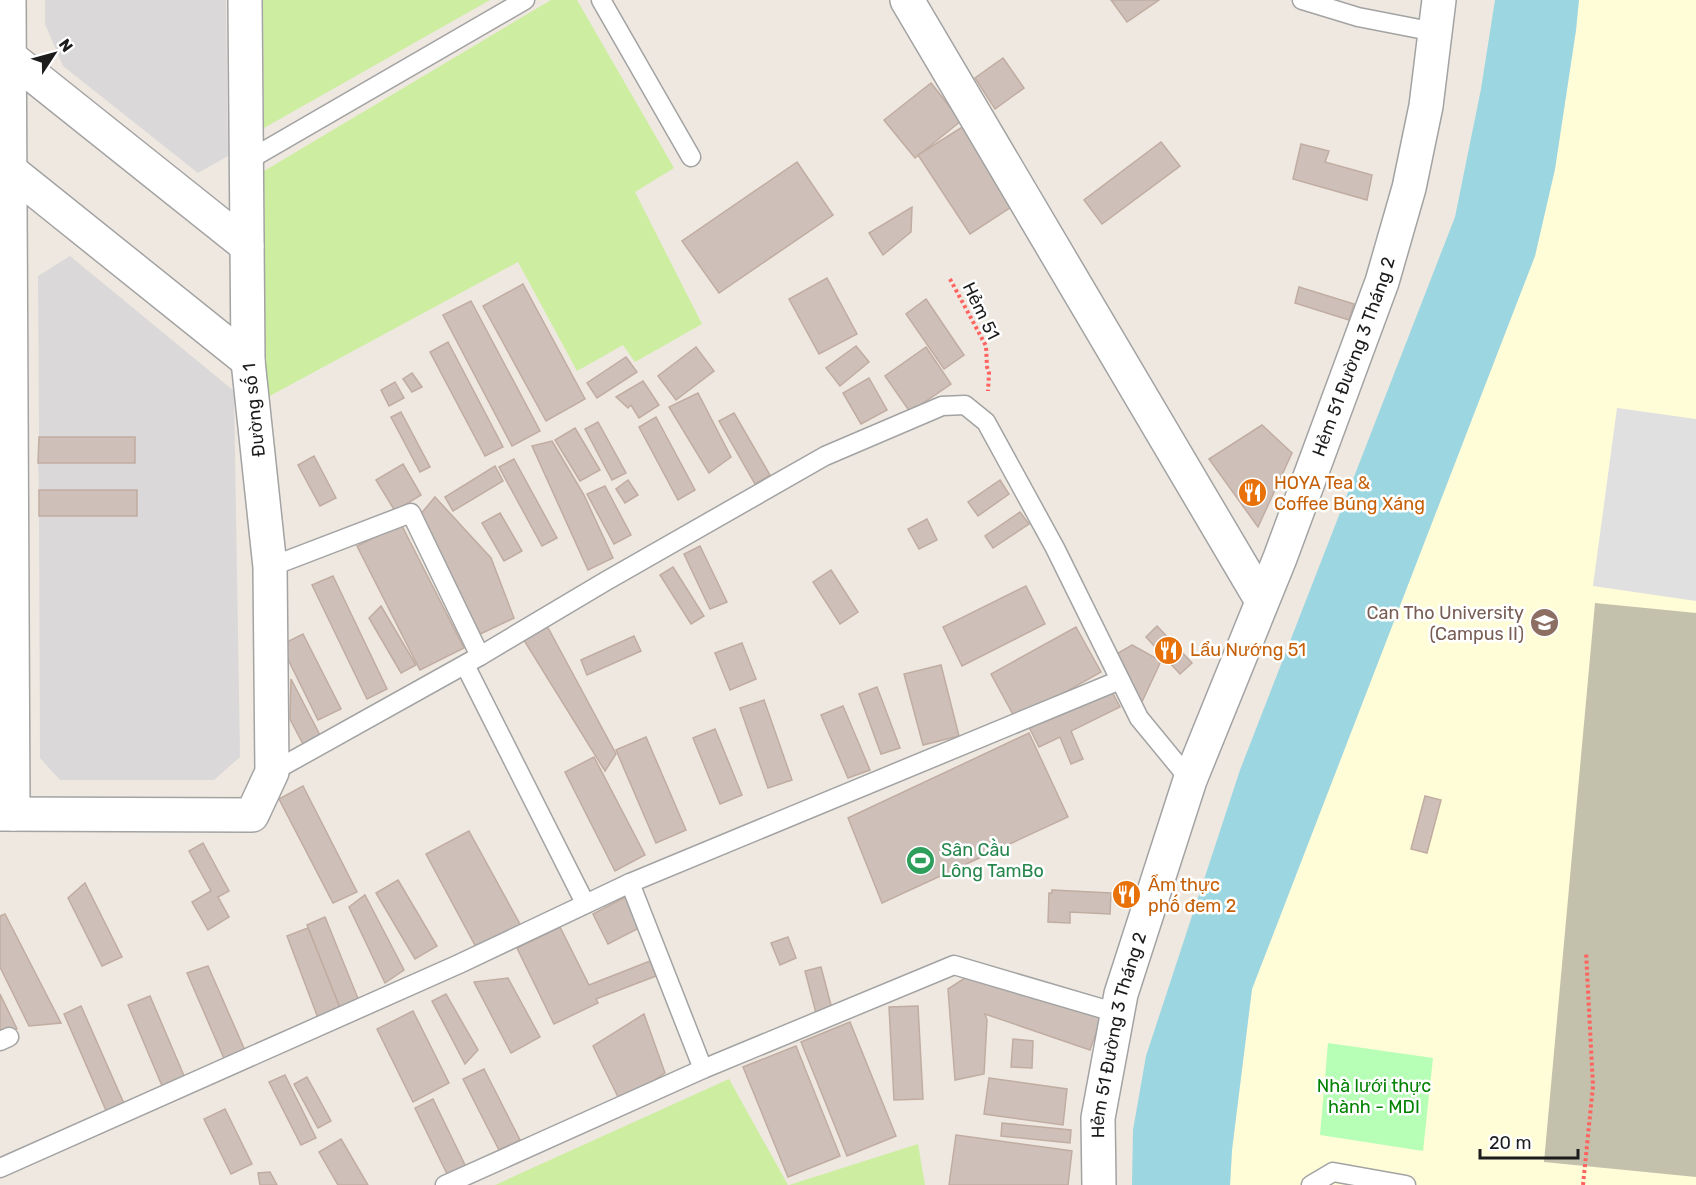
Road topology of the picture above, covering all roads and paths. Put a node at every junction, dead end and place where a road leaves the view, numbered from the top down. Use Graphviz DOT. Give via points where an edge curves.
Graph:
graph roads {
  1 [pos="9,0"];
  2 [pos="245,0"];
  3 [pos="525,0"];
  4 [pos="601,0"];
  5 [pos="907,0"];
  6 [pos="1302,0"];
  7 [pos="1437,16"];
  8 [pos="5,53"];
  9 [pos="691,157"];
  10 [pos="247,160"];
  11 [pos="5,166"];
  12 [pos="247,246"];
  13 [pos="950,279"];
  14 [pos="248,361"];
  15 [pos="987,422"];
  16 [pos="270,567"];
  17 [pos="1262,601"];
  18 [pos="473,661"];
  19 [pos="1120,680"];
  20 [pos="272,772"];
  21 [pos="1190,780"];
  22 [pos="7,814"];
  23 [pos="630,883"];
  24 [pos="585,903"];
  25 [pos="1586,952"];
  26 [pos="1117,1013"];
  27 [pos="703,1069"];
  28 [pos="0,1168"];
  29 [pos="445,1185"];
  30 [pos="1099,1185"];
  31 [pos="1311,1185"];
  32 [pos="1406,1185"];
  33 [pos="1583,1185"];
  1 -- 8 [label="street"];
  2 -- 10 [label="street, Đường số 1"];
  3 -- 10 [label="lane"];
  4 -- 9 [label="lane"];
  5 -- 17 [label="street"];
  6 -- 7 [label="lane" via="1358,17"];
  7 -- 17 [label="street, Hẻm 51 Đường 3 Tháng 2" via="1426,106 1383,282"];
  8 -- 11 [label="street"];
  8 -- 12 [label="street"];
  10 -- 12 [label="street, Đường số 1"];
  11 -- 14 [label="street"];
  11 -- 22 [label="street"];
  12 -- 14 [label="street, Đường số 1"];
  13 -- 15 [label="path, Hẻm 51" via="986,346 989,398 994,405"];
  14 -- 16 [label="street, Đường số 1"];
  15 -- 18 [label="lane" via="965,405 942,406 825,456"];
  15 -- 19 [label="lane"];
  16 -- 18 [label="lane" via="411,513"];
  16 -- 20 [label="street, Đường số 1"];
  17 -- 21 [label="street, Hẻm 51 Đường 3 Tháng 2"];
  18 -- 20 [label="lane"];
  18 -- 24 [label="lane"];
  19 -- 21 [label="lane" via="1139,718"];
  19 -- 23 [label="lane"];
  20 -- 22 [label="street, Đường số 1" via="252,815"];
  21 -- 26 [label="street, Hẻm 51 Đường 3 Tháng 2"];
  23 -- 24 [label="lane"];
  23 -- 27 [label="lane"];
  24 -- 28 [label="lane" via="459,964"];
  25 -- 33 [label="path" via="1593,1086"];
  26 -- 27 [label="lane" via="954,965"];
  26 -- 30 [label="street, Hẻm 51 Đường 3 Tháng 2" via="1098,1118"];
  27 -- 29 [label="lane"];
  31 -- 32 [label="lane" via="1333,1172"];
}
